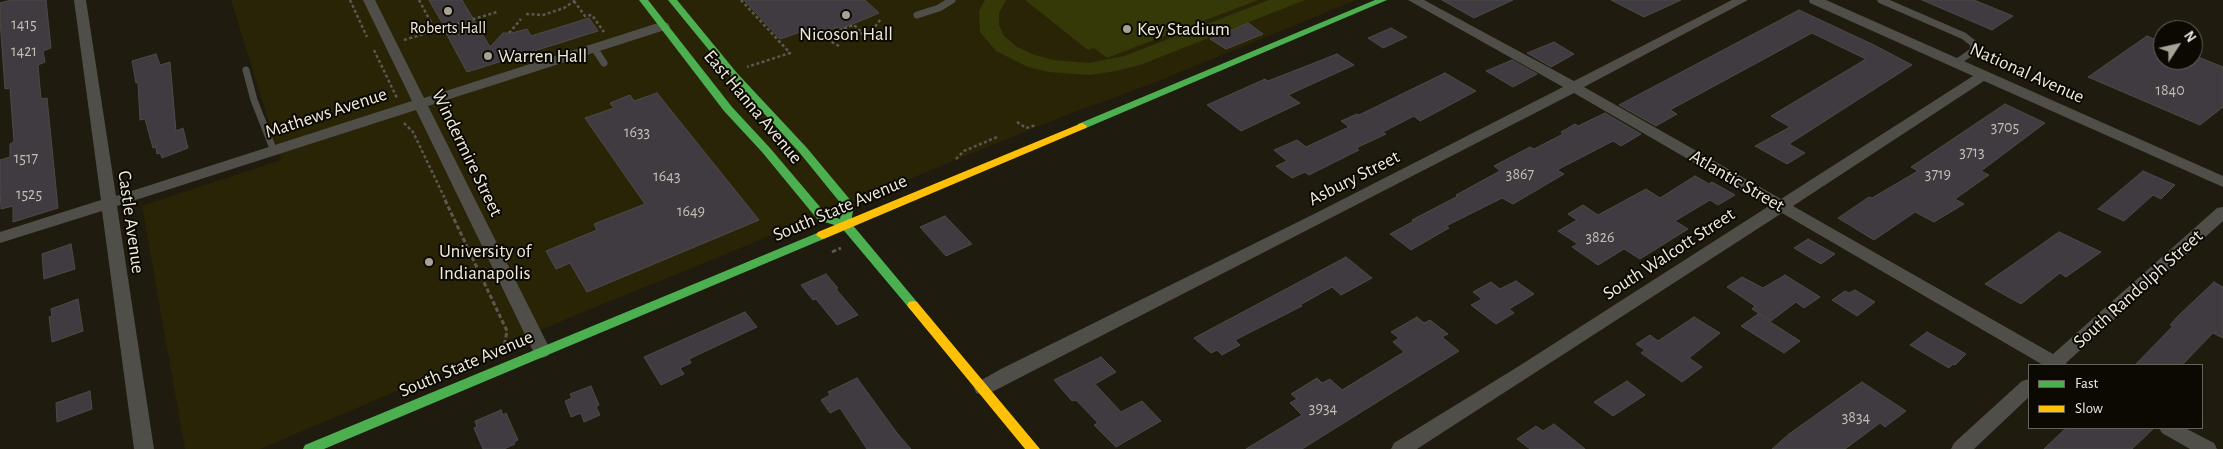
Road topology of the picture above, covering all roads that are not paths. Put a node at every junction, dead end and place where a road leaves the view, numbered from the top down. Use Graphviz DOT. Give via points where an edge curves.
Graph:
graph roads {
  1 [pos="80,0"];
  2 [pos="369,0"];
  3 [pos="643,0"];
  4 [pos="672,0"];
  5 [pos="952,0"];
  6 [pos="1383,0"];
  7 [pos="1414,0"];
  8 [pos="1742,0"];
  9 [pos="1815,0"];
  10 [pos="1882,0"];
  11 [pos="917,15"];
  12 [pos="663,26"];
  13 [pos="594,48"];
  14 [pos="1956,63"];
  15 [pos="604,64"];
  16 [pos="246,70"];
  17 [pos="1984,75"];
  18 [pos="1572,86"];
  19 [pos="420,104"];
  20 [pos="274,151"];
  21 [pos="2223,182"];
  22 [pos="108,204"];
  23 [pos="1782,207"];
  24 [pos="2223,212"];
  25 [pos="845,224"];
  26 [pos="0,238"];
  27 [pos="542,352"];
  28 [pos="2053,364"];
  29 [pos="2056,364"];
  30 [pos="2028,387"];
  31 [pos="983,388"];
  32 [pos="2171,429"];
  33 [pos="144,449"];
  34 [pos="310,449"];
  35 [pos="1033,449"];
  36 [pos="1402,449"];
  37 [pos="1961,449"];
  38 [pos="2207,449"];
  1 -- 22 [label="street, Castle Avenue"];
  2 -- 19 [label="street, Windermire Street"];
  3 -- 12 [label="main road, East Hanna Avenue"];
  4 -- 25 [label="main road, East Hanna Avenue" via="848,205"];
  5 -- 11 [label="lane"];
  6 -- 25 [label="main road, South State Avenue"];
  7 -- 18 [label="street, Atlantic Street"];
  8 -- 18 [label="street, Asbury Street"];
  9 -- 14 [label="street, National Avenue"];
  10 -- 14 [label="lane" via="1964,36 1974,44 1973,51"];
  12 -- 13 [label="street, Mathews Avenue"];
  12 -- 25 [label="main road, East Hanna Avenue" via="728,109 822,218"];
  13 -- 15 [label="lane"];
  13 -- 19 [label="street, Mathews Avenue"];
  14 -- 17 [label="street, National Avenue"];
  16 -- 20 [label="lane"];
  17 -- 21 [label="street, National Avenue"];
  17 -- 23 [label="street, South Walcott Street"];
  18 -- 23 [label="street, Atlantic Street"];
  18 -- 31 [label="street, Asbury Street" via="1322,217"];
  19 -- 20 [label="street, Mathews Avenue" via="402,116"];
  19 -- 27 [label="street, Windermire Street"];
  20 -- 22 [label="street, Mathews Avenue"];
  22 -- 26 [label="street, Mathews Avenue"];
  22 -- 33 [label="street, Castle Avenue"];
  23 -- 28 [label="street, Atlantic Street"];
  23 -- 36 [label="street, South Walcott Street"];
  24 -- 29 [label="street, South Randolph Street"];
  25 -- 27 [label="main road, South State Avenue"];
  25 -- 31 [label="main road"];
  27 -- 34 [label="main road, South State Avenue"];
  30 -- 37 [label="street"];
  31 -- 35 [label="main road"];
  32 -- 38 [label="street"];
}
